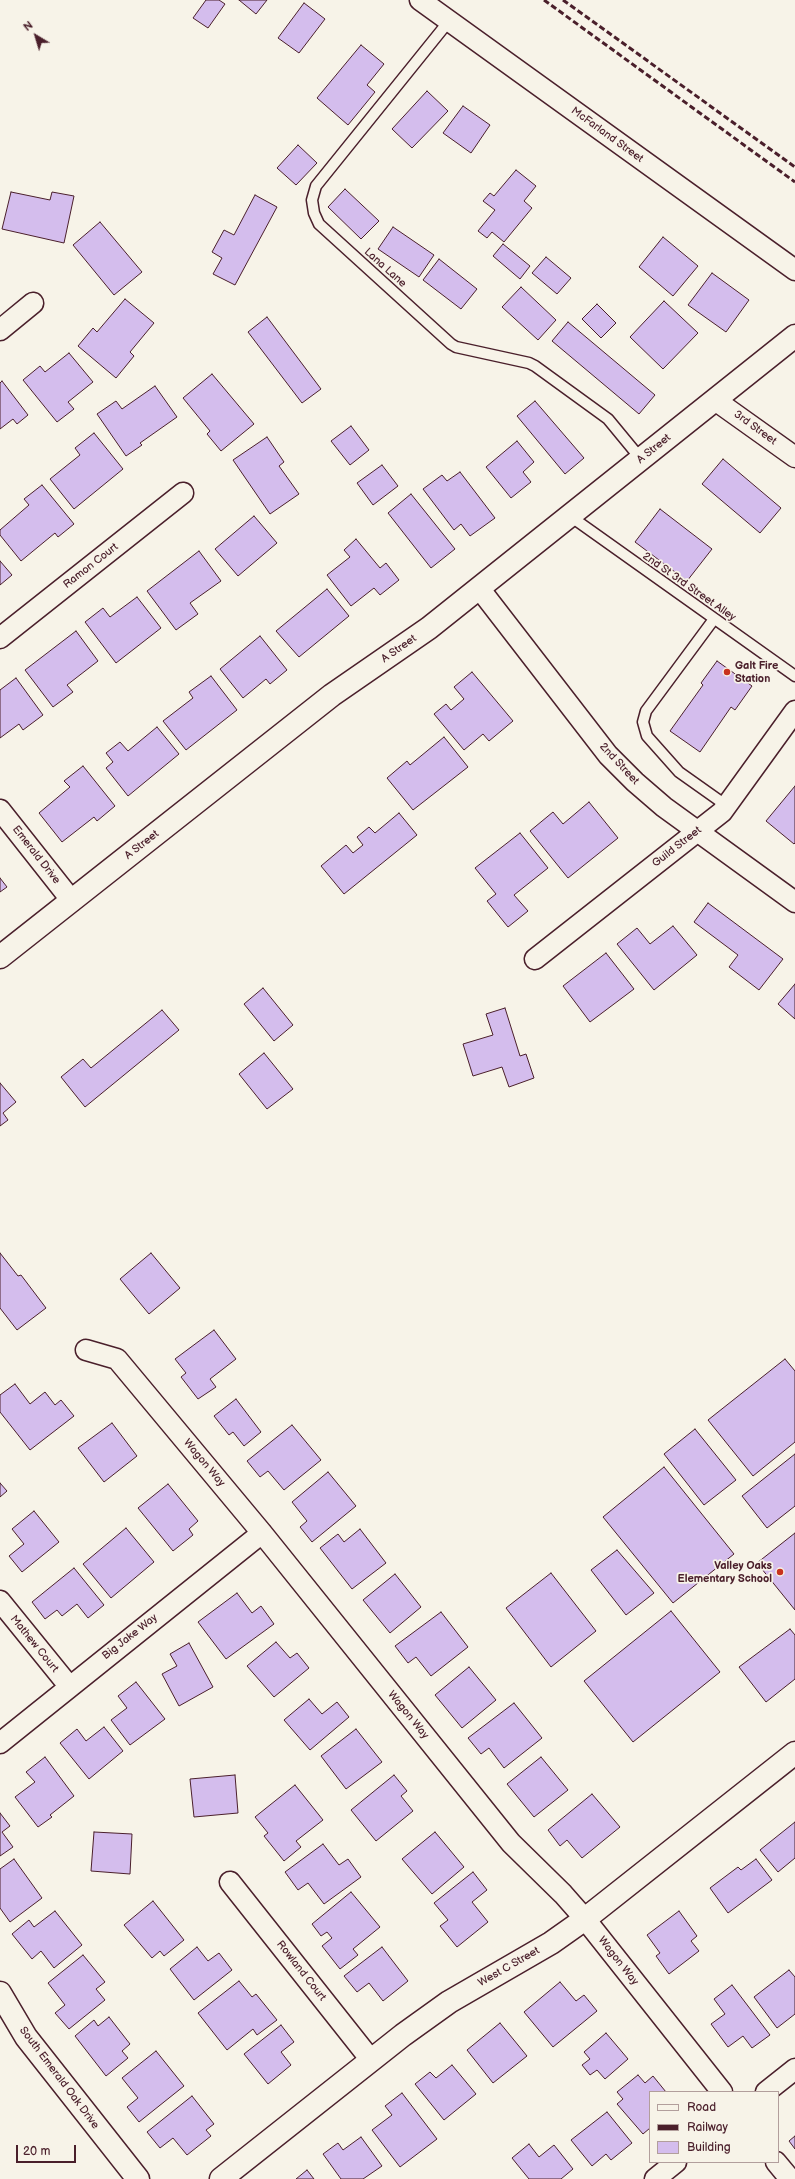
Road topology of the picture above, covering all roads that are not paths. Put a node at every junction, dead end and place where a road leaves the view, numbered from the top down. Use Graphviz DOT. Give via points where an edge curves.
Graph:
graph roads {
  1 [pos="420,0"];
  2 [pos="449,21"];
  3 [pos="795,270"];
  4 [pos="33,303"];
  5 [pos="0,330"];
  6 [pos="795,336"];
  7 [pos="715,400"];
  8 [pos="795,457"];
  9 [pos="641,459"];
  10 [pos="183,493"];
  11 [pos="570,516"];
  12 [pos="479,588"];
  13 [pos="714,619"];
  14 [pos="0,638"];
  15 [pos="795,676"];
  16 [pos="795,711"];
  17 [pos="727,806"];
  18 [pos="0,810"];
  19 [pos="697,832"];
  20 [pos="72,901"];
  21 [pos="795,902"];
  22 [pos="0,957"];
  23 [pos="535,959"];
  24 [pos="86,1350"];
  25 [pos="262,1533"];
  26 [pos="0,1601"];
  27 [pos="69,1686"];
  28 [pos="0,1743"];
  29 [pos="795,1753"];
  30 [pos="230,1882"];
  31 [pos="585,1919"];
  32 [pos="0,1993"];
  33 [pos="371,2060"];
  34 [pos="795,2069"];
  35 [pos="721,2091"];
  36 [pos="767,2091"];
  37 [pos="675,2163"];
  38 [pos="777,2163"];
  39 [pos="138,2179"];
  40 [pos="221,2179"];
  41 [pos="655,2179"];
  42 [pos="790,2179"];
  1 -- 2 [label="street, McFarland Street"];
  2 -- 3 [label="street, McFarland Street"];
  2 -- 9 [label="lane, Lana Lane" via="316,186 312,200 314,213 319,224 450,344 456,348 535,366 608,419"];
  4 -- 5 [label="street"];
  6 -- 7 [label="street, A Street"];
  7 -- 8 [label="street, 3rd Street"];
  7 -- 9 [label="street, A Street"];
  9 -- 11 [label="street, A Street"];
  10 -- 14 [label="street, Ramon Court"];
  11 -- 12 [label="street, A Street"];
  11 -- 13 [label="lane, 2nd St 3rd Street Alley"];
  12 -- 19 [label="street, 2nd Street" via="608,755 634,782"];
  12 -- 20 [label="street, A Street" via="429,628 332,695"];
  13 -- 15 [label="lane, 2nd St 3rd Street Alley"];
  13 -- 17 [label="lane" via="646,711 643,722 647,736 679,772"];
  16 -- 17 [label="street, Guild Street"];
  17 -- 19 [label="street, Guild Street"];
  18 -- 20 [label="street, Emerald Drive"];
  19 -- 21 [label="street, 2nd Street"];
  19 -- 23 [label="street, Guild Street"];
  20 -- 22 [label="street, A Street"];
  24 -- 25 [label="street, Wagon Way" via="117,1359"];
  25 -- 27 [label="street, Big Jake Way"];
  25 -- 31 [label="street, Wagon Way" via="511,1844"];
  26 -- 27 [label="street, Mathew Court"];
  27 -- 28 [label="street, Big Jake Way"];
  29 -- 31 [label="street, West C Street"];
  30 -- 33 [label="street, Rowland Court"];
  31 -- 33 [label="street, West C Street" via="551,1943 449,2002"];
  31 -- 35 [label="street, Wagon Way"];
  32 -- 39 [label="street, South Emerald Oak Drive" via="26,2037"];
  33 -- 40 [label="street, West C Street"];
  34 -- 36 [label="street"];
  37 -- 41 [label="street"];
  38 -- 42 [label="street"];
}
